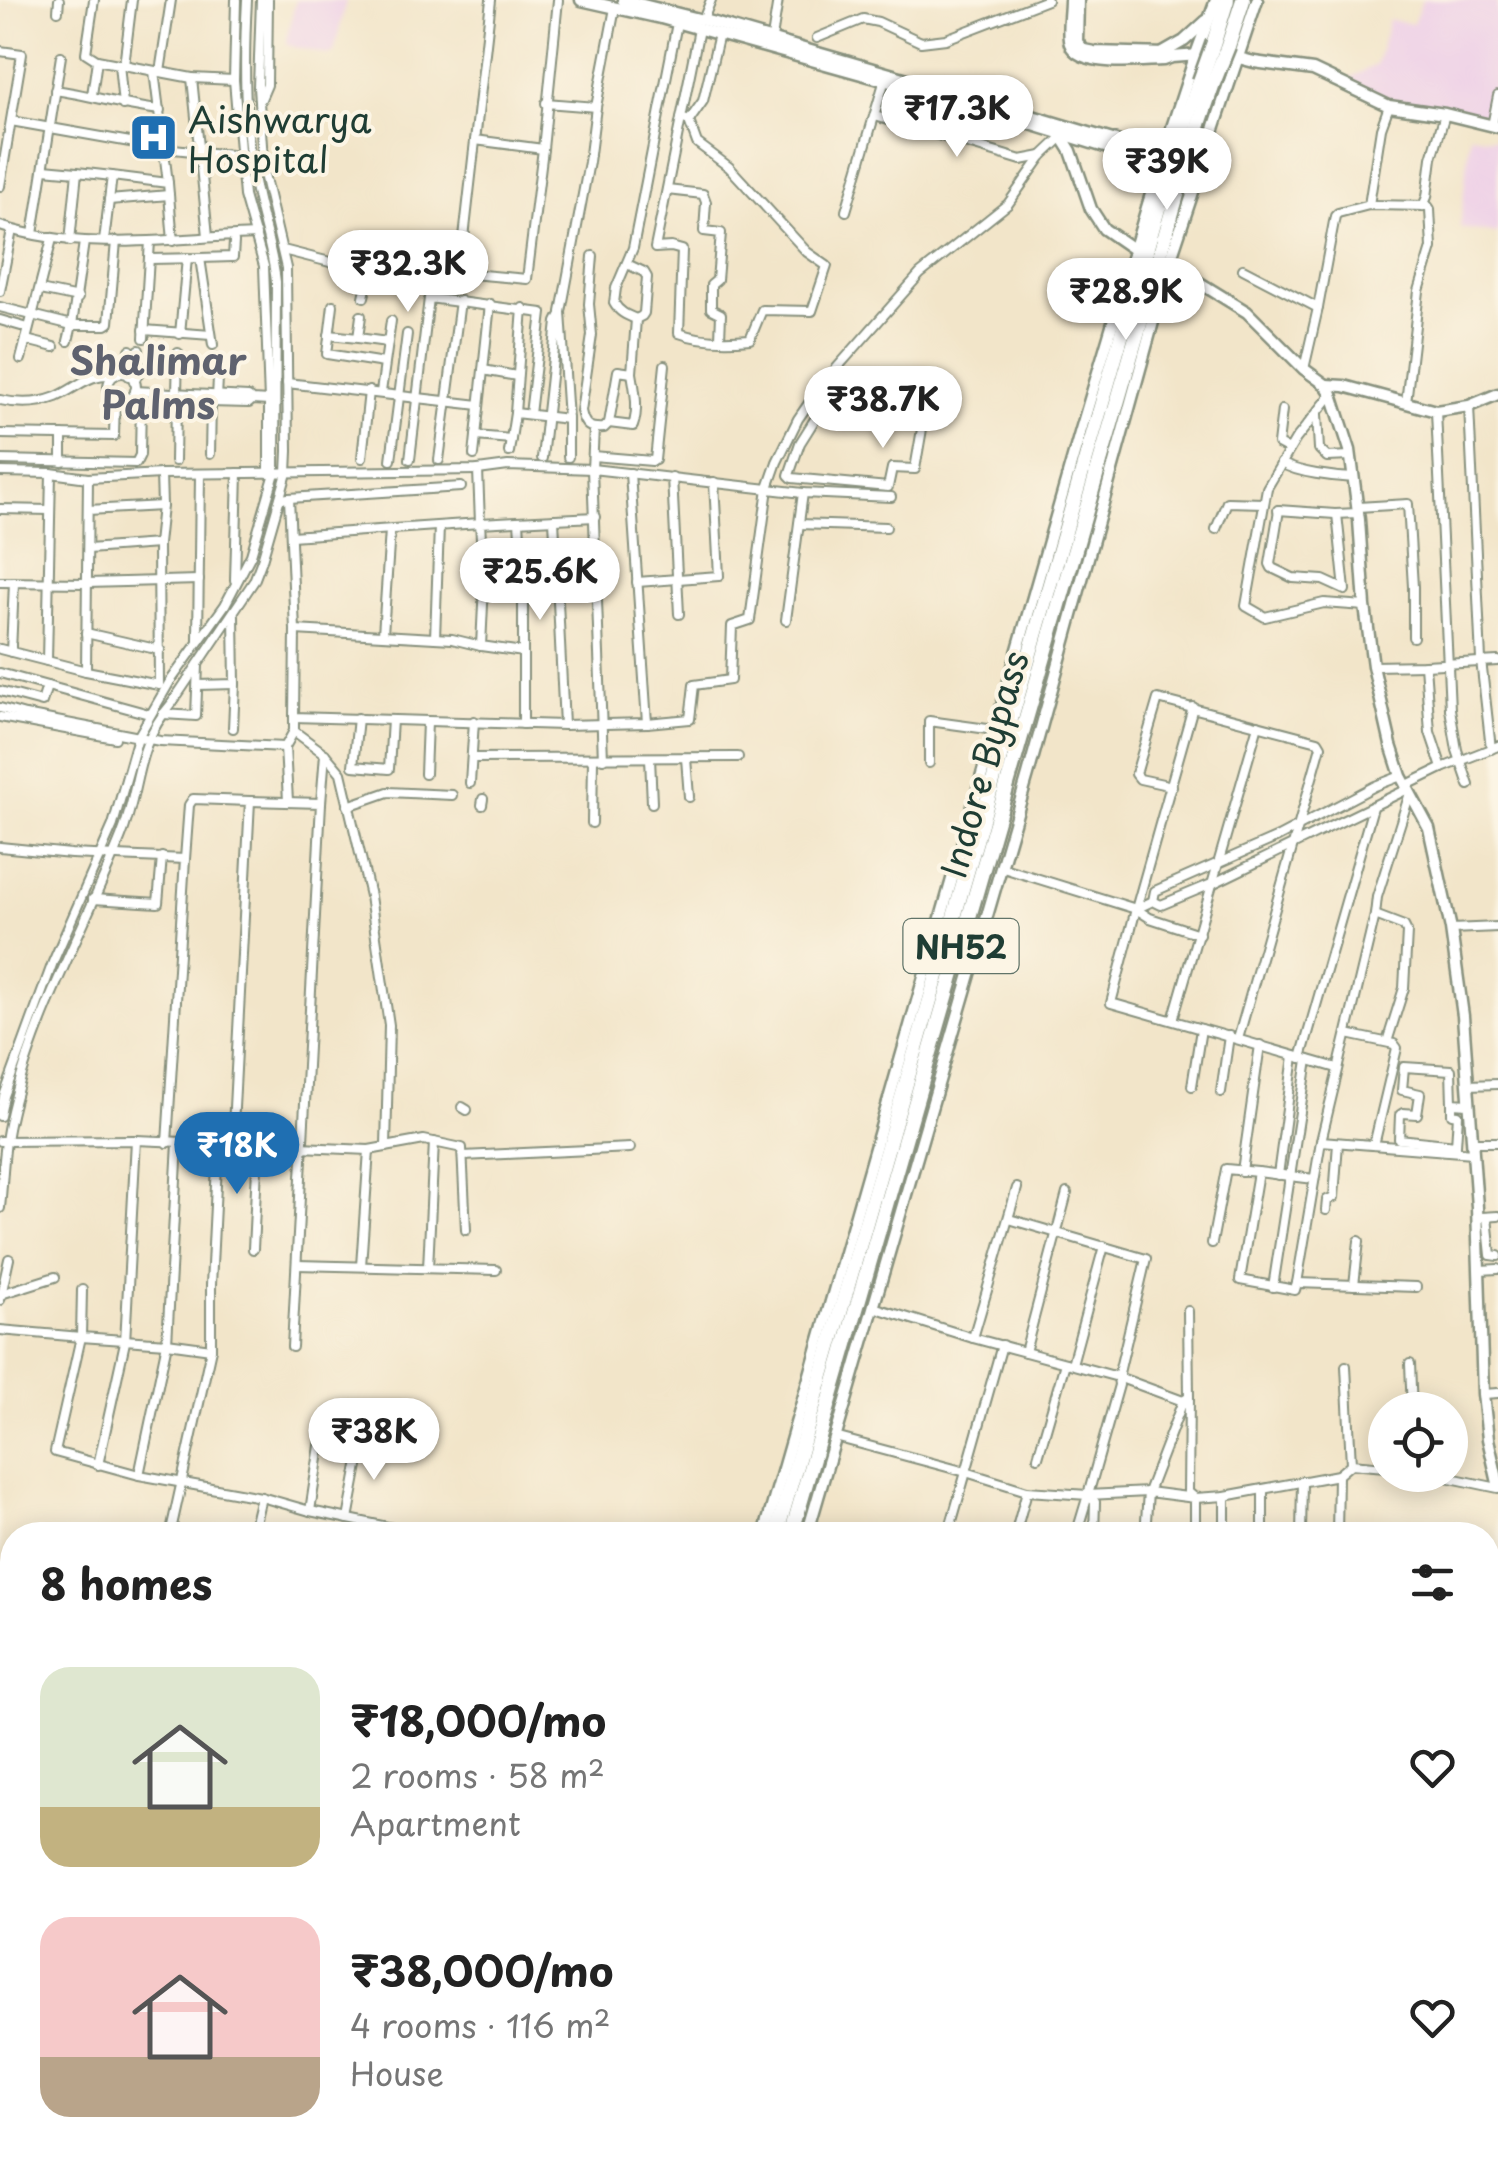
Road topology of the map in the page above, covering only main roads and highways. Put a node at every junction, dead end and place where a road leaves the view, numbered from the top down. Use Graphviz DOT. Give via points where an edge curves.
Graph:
graph roads {
  1 [pos="1228,0"];
  2 [pos="1244,0"];
  3 [pos="1146,276"];
  4 [pos="1146,346"];
  5 [pos="1119,348"];
  6 [pos="780,1522"];
  7 [pos="795,1522"];
  1 -- 3 [label="highway, NH52, bridge" via="1174,153"];
  2 -- 3 [label="highway, NH52, bridge"];
  3 -- 5 [label="highway, NH52"];
  4 -- 5 [label="highway"];
  5 -- 6 [label="highway, Indore Bypass / NH52"];
  5 -- 7 [label="highway, Indore Bypass / NH52"];
}
